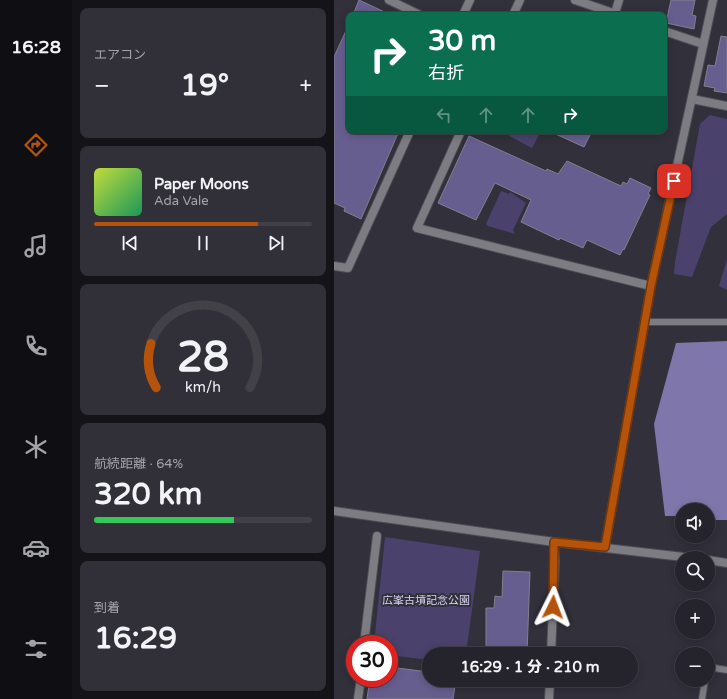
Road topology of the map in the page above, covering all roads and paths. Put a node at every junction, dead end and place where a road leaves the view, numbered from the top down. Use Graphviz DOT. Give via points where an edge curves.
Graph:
graph roads {
  1 [pos="388,0"];
  2 [pos="470,0"];
  3 [pos="520,0"];
  4 [pos="575,0"];
  5 [pos="619,0"];
  6 [pos="713,0"];
  7 [pos="414,12"];
  8 [pos="464,12"];
  9 [pos="514,12"];
  10 [pos="611,12"];
  11 [pos="617,12"];
  12 [pos="667,32"];
  13 [pos="703,44"];
  14 [pos="692,99"];
  15 [pos="727,106"];
  16 [pos="409,134"];
  17 [pos="460,134"];
  18 [pos="334,266"];
  19 [pos="651,286"];
  20 [pos="644,322"];
  21 [pos="727,322"];
  22 [pos="334,511"];
  23 [pos="377,536"];
  24 [pos="554,542"];
  25 [pos="605,547"];
  26 [pos="675,556"];
  27 [pos="715,561"];
  28 [pos="727,562"];
  29 [pos="365,635"];
  30 [pos="551,647"];
  31 [pos="715,668"];
  32 [pos="727,670"];
  33 [pos="360,687"];
  34 [pos="550,687"];
  35 [pos="704,687"];
  36 [pos="358,699"];
  37 [pos="549,699"];
  38 [pos="702,699"];
  1 -- 7 [label="street"];
  2 -- 8 [label="street"];
  3 -- 9 [label="street"];
  4 -- 10 [label="street"];
  5 -- 11 [label="street"];
  6 -- 13 [label="street"];
  12 -- 13 [label="street"];
  13 -- 14 [label="street"];
  14 -- 15 [label="street"];
  14 -- 19 [label="street"];
  16 -- 18 [label="street" via="348,268"];
  17 -- 19 [label="street" via="417,228"];
  19 -- 20 [label="street"];
  20 -- 21 [label="lane"];
  20 -- 25 [label="street"];
  22 -- 24 [label="street"];
  23 -- 29 [label="street"];
  24 -- 25 [label="street"];
  24 -- 30 [label="street"];
  25 -- 26 [label="street"];
  27 -- 28 [label="street"];
  31 -- 32 [label="lane"];
  33 -- 36 [label="street"];
  34 -- 37 [label="street"];
  35 -- 38 [label="lane"];
}
